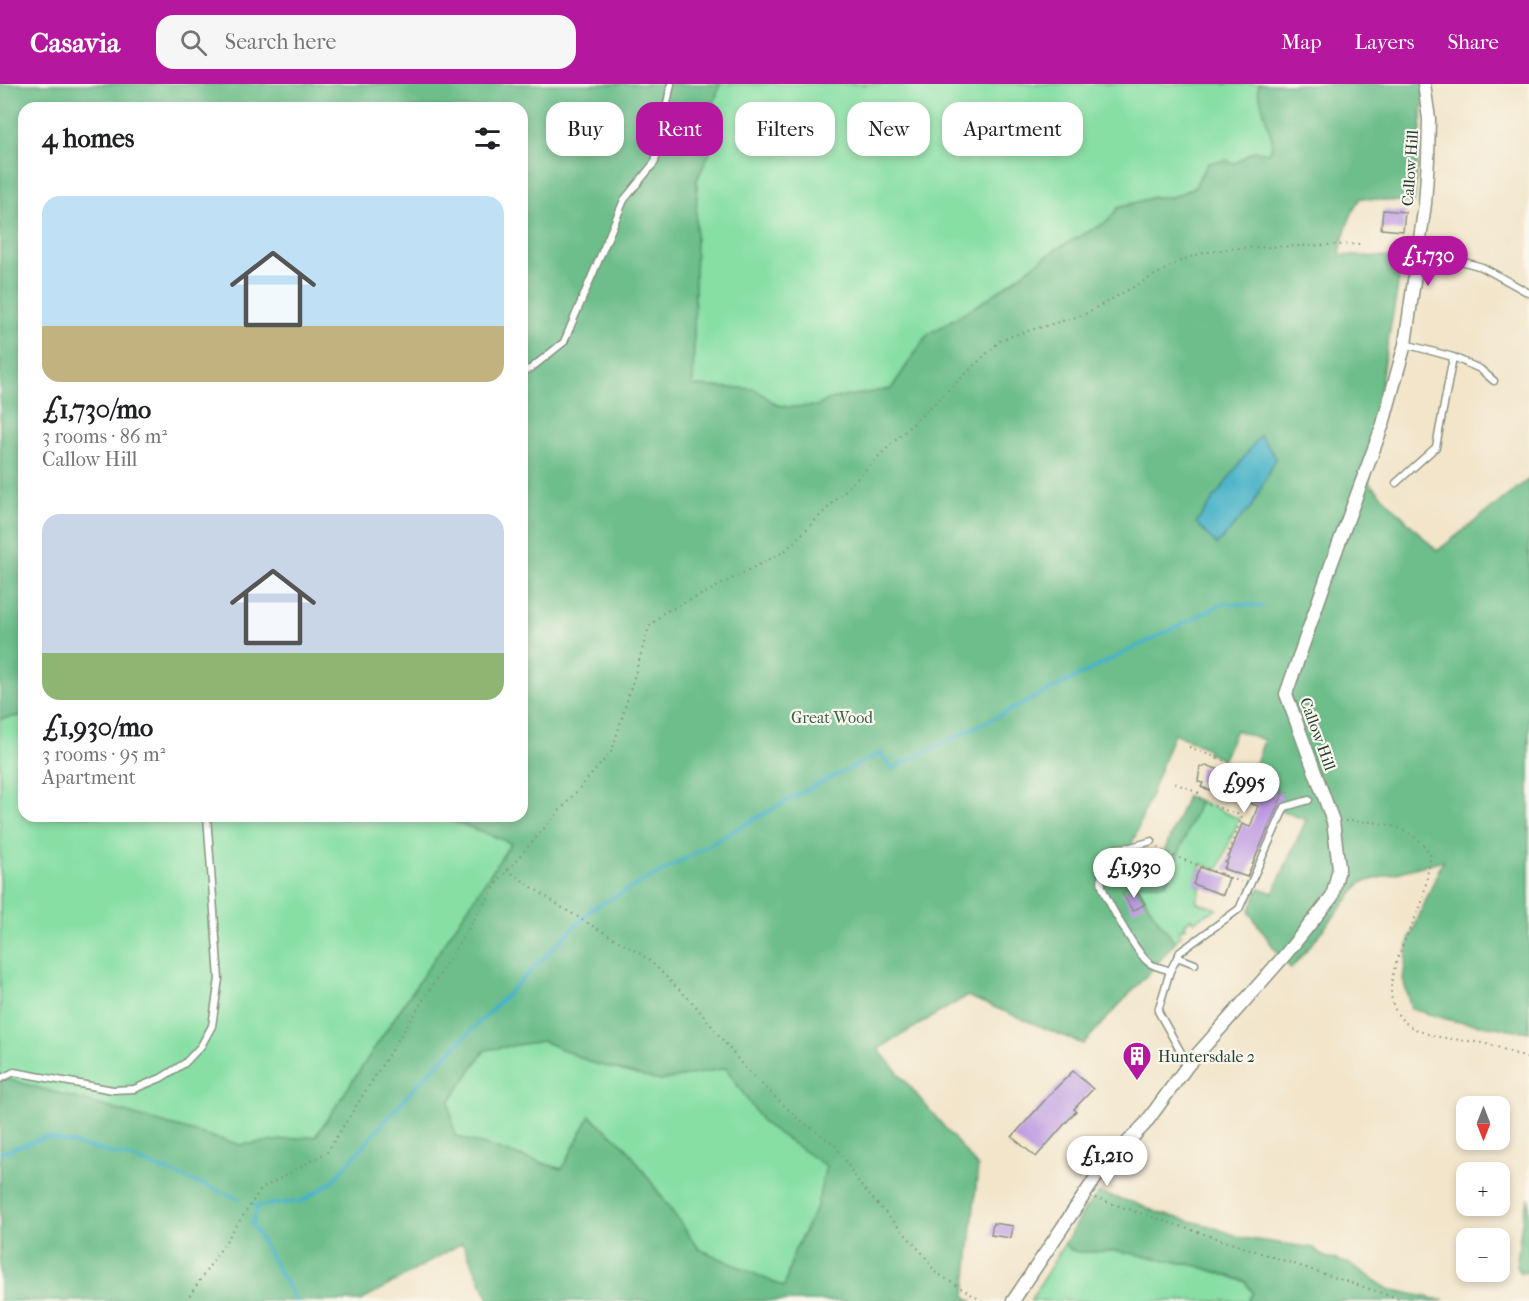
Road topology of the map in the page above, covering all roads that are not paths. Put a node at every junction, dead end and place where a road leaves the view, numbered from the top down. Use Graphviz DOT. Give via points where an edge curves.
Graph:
graph roads {
  1 [pos="671,84"];
  2 [pos="1424,84"];
  3 [pos="1418,248"];
  4 [pos="1529,293"];
  5 [pos="1405,344"];
  6 [pos="1453,357"];
  7 [pos="528,370"];
  8 [pos="1494,381"];
  9 [pos="1396,483"];
  10 [pos="1309,800"];
  11 [pos="207,822"];
  12 [pos="1152,841"];
  13 [pos="1177,957"];
  14 [pos="1195,964"];
  15 [pos="1170,971"];
  16 [pos="1188,1065"];
  17 [pos="0,1078"];
  18 [pos="1013,1301"];
  1 -- 7 [label="lane" via="655,162 624,200 564,342"];
  2 -- 3 [label="street, Callow Hill" via="1429,118 1428,159"];
  3 -- 4 [label="lane" via="1482,267"];
  3 -- 5 [label="street, Callow Hill"];
  5 -- 6 [label="lane"];
  5 -- 16 [label="street, Callow Hill" via="1383,424 1286,694 1333,821 1339,868 1332,897"];
  6 -- 8 [label="lane" via="1480,369"];
  6 -- 9 [label="lane" via="1436,447"];
  10 -- 13 [label="lane" via="1285,807 1234,918"];
  11 -- 17 [label="lane" via="219,979 212,1026 201,1046 186,1063 134,1089 113,1090 14,1072"];
  12 -- 15 [label="lane" via="1116,848 1105,863 1102,886 1149,963"];
  13 -- 14 [label="lane"];
  13 -- 15 [label="lane"];
  15 -- 16 [label="lane" via="1158,1011"];
  16 -- 18 [label="street, Callow Hill" via="1144,1124 1101,1170"];
}
